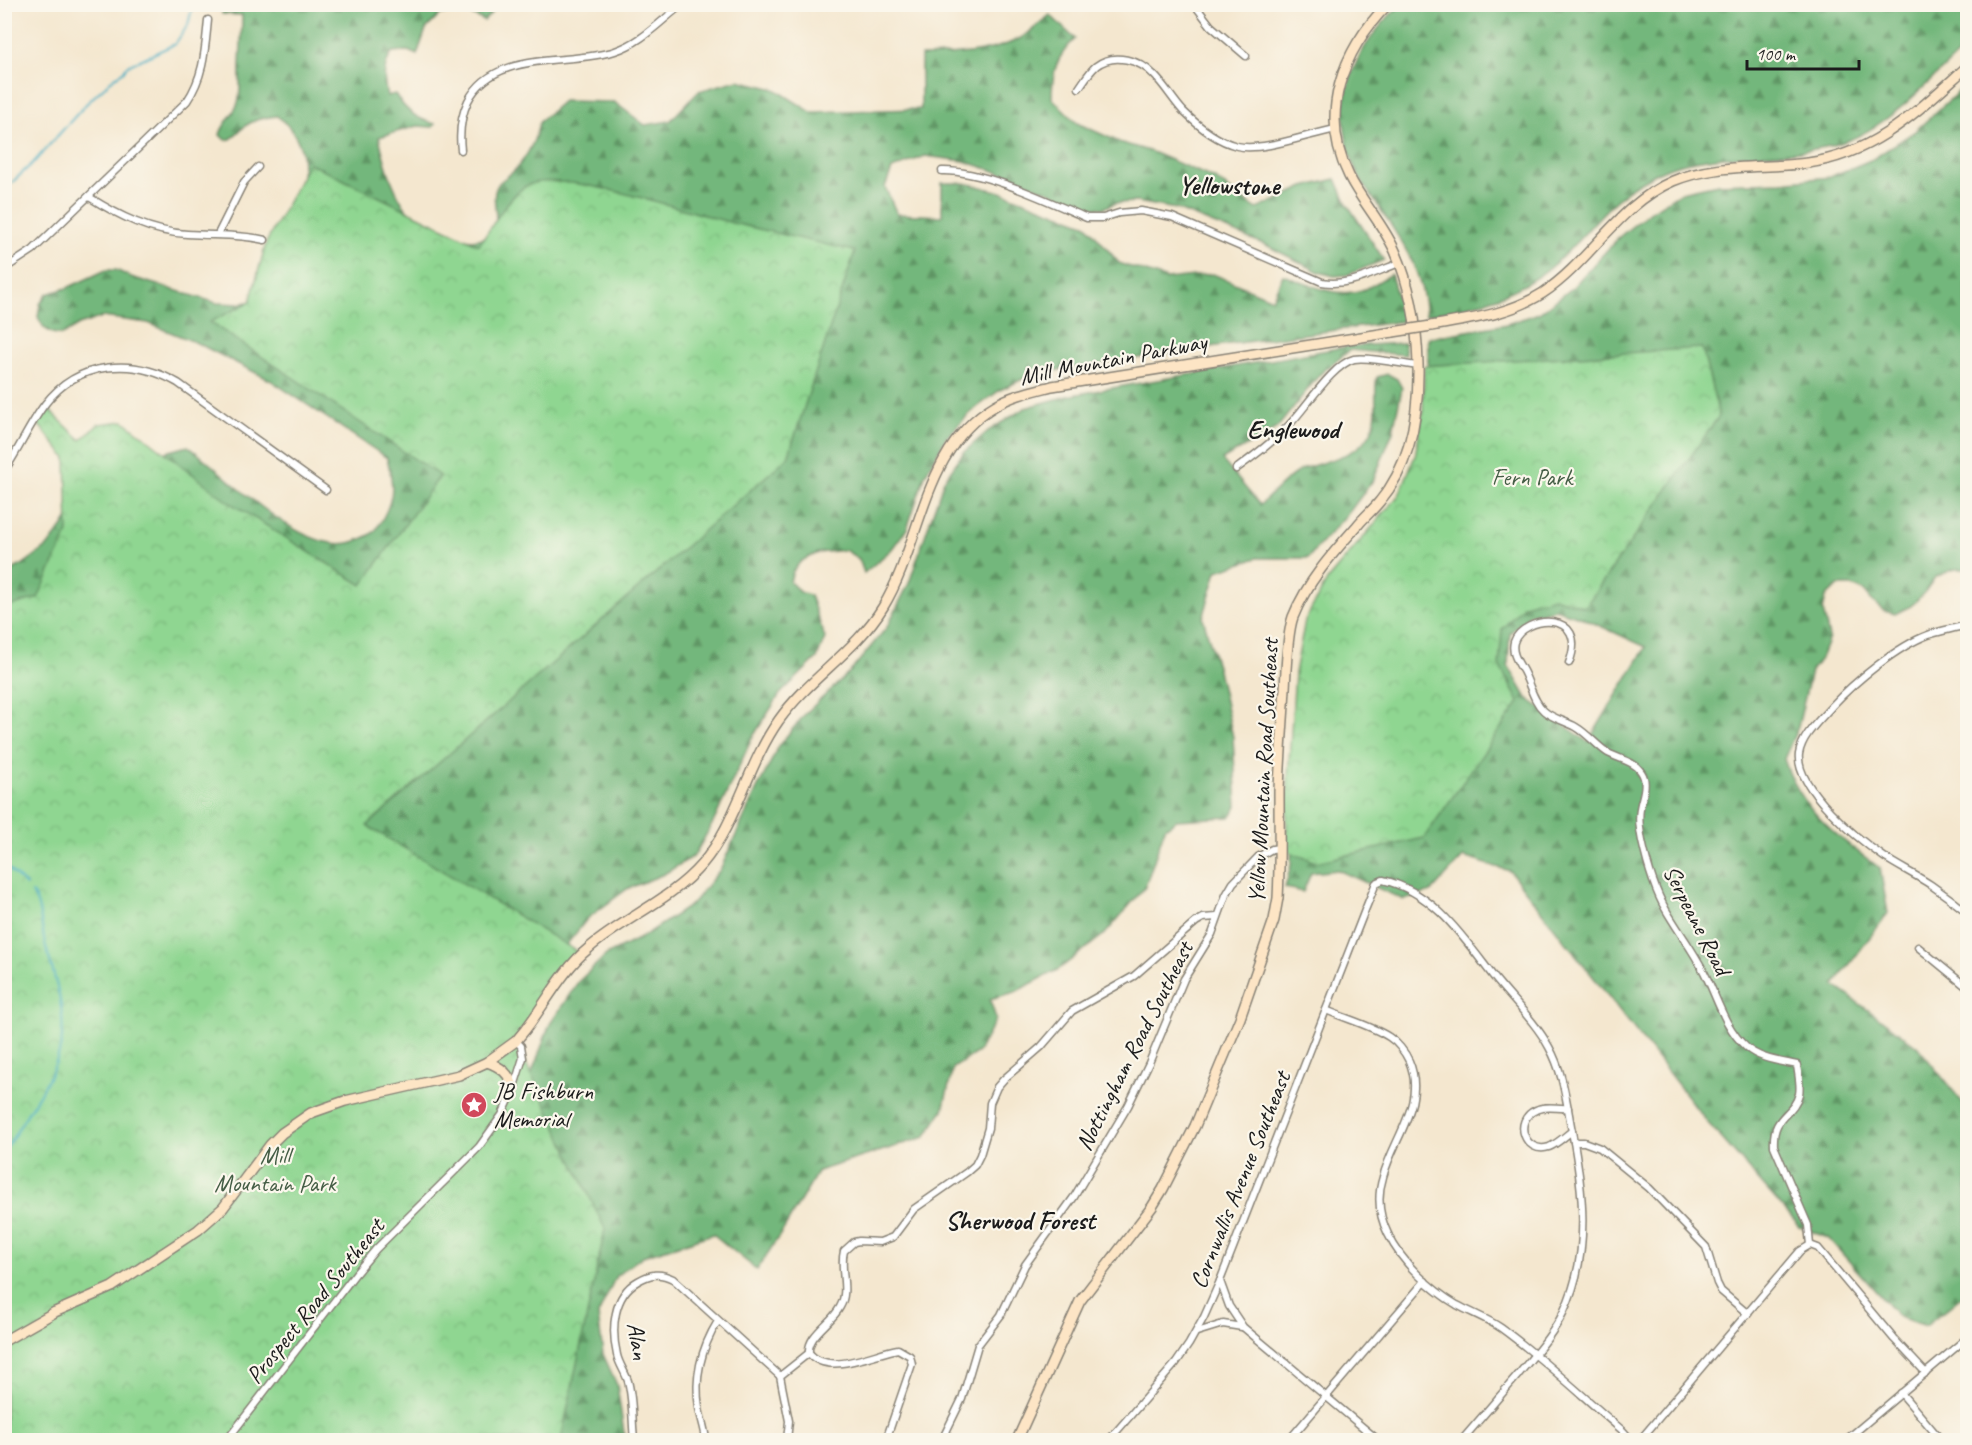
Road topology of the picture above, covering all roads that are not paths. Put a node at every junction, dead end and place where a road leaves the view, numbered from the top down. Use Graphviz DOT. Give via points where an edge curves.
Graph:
graph roads {
  1 [pos="684,4"];
  2 [pos="1194,4"];
  3 [pos="1388,4"];
  4 [pos="208,20"];
  5 [pos="1246,56"];
  6 [pos="1968,66"];
  7 [pos="1079,88"];
  8 [pos="1336,129"];
  9 [pos="461,150"];
  10 [pos="258,167"];
  11 [pos="942,171"];
  12 [pos="89,197"];
  13 [pos="218,234"];
  14 [pos="265,240"];
  15 [pos="1400,263"];
  16 [pos="4,269"];
  17 [pos="1418,366"];
  18 [pos="1236,469"];
  19 [pos="4,471"];
  20 [pos="326,490"];
  21 [pos="1968,624"];
  22 [pos="1569,663"];
  23 [pos="1280,848"];
  24 [pos="1968,913"];
  25 [pos="1217,917"];
  26 [pos="1918,947"];
  27 [pos="1968,988"];
  28 [pos="1326,1010"];
  29 [pos="516,1041"];
  30 [pos="487,1062"];
  31 [pos="514,1088"];
  32 [pos="1568,1108"];
  33 [pos="1572,1131"];
  34 [pos="1574,1142"];
  35 [pos="1810,1245"];
  36 [pos="1220,1281"];
  37 [pos="1425,1281"];
  38 [pos="1748,1314"];
  39 [pos="718,1321"];
  40 [pos="1242,1327"];
  41 [pos="1196,1332"];
  42 [pos="1968,1337"];
  43 [pos="4,1341"];
  44 [pos="808,1353"];
  45 [pos="1534,1355"];
  46 [pos="1926,1373"];
  47 [pos="780,1376"];
  48 [pos="1901,1394"];
  49 [pos="1326,1397"];
  50 [pos="227,1440"];
  51 [pos="634,1440"];
  52 [pos="706,1440"];
  53 [pos="787,1440"];
  54 [pos="886,1440"];
  55 [pos="942,1440"];
  56 [pos="1017,1440"];
  57 [pos="1109,1440"];
  58 [pos="1289,1440"];
  59 [pos="1378,1440"];
  60 [pos="1462,1440"];
  61 [pos="1631,1440"];
  62 [pos="1640,1440"];
  63 [pos="1846,1440"];
  64 [pos="1941,1440"];
  1 -- 9 [label="street" via="648,35 627,47 507,68 486,78 472,93 463,114"];
  2 -- 5 [label="street" via="1211,26"];
  3 -- 8 [label="street, Yellow Mountain Road Southeast" via="1363,32 1347,60 1338,90"];
  4 -- 12 [label="street" via="203,68 194,91"];
  6 -- 29 [label="street, Mill Mountain Parkway, bridge" via="1885,135 1860,149 1806,164 1708,171 1654,191 1628,210 1562,278 1530,301 1492,315 1052,386 1010,398 983,414 960,436 939,467 901,571 882,609 779,719 711,852 675,888 580,956"];
  7 -- 8 [label="street" via="1103,62 1118,58 1146,68 1184,111 1227,143 1253,147"];
  8 -- 15 [label="street, Yellow Mountain Road Southeast" via="1348,173"];
  10 -- 13 [label="street" via="244,182"];
  11 -- 15 [label="street" via="988,179 1087,218 1141,211 1172,217 1322,282 1341,284"];
  12 -- 13 [label="street" via="125,218 152,227 187,234"];
  12 -- 16 [label="street" via="33,250"];
  13 -- 14 [label="street"];
  15 -- 17 [label="street, Yellow Mountain Road Southeast" via="1411,296"];
  17 -- 18 [label="street" via="1364,358 1350,360 1289,425"];
  17 -- 23 [label="street, Yellow Mountain Road Southeast" via="1412,435 1400,470 1380,501 1316,573 1292,619 1281,751"];
  19 -- 20 [label="street" via="39,412 56,392 76,377 96,369 129,366 178,383"];
  21 -- 24 [label="street" via="1904,646 1854,686 1808,734 1799,761 1803,778 1814,794 1852,831"];
  22 -- 35 [label="street, Serpeane Road" via="1574,638 1563,624 1538,624 1521,632 1514,641 1514,654 1539,706 1641,771 1645,783 1640,828 1652,879 1739,1040 1764,1057 1797,1065 1799,1094 1774,1130 1774,1146 1808,1224"];
  23 -- 25 [label="street, Nottingham Road Southeast" via="1258,857 1233,883"];
  23 -- 56 [label="street, Yellow Mountain Road Southeast" via="1274,920 1240,1018 1195,1126 1152,1207 1080,1301"];
  25 -- 44 [label="street" via="1196,922 1134,976 1071,1011 1041,1047 1004,1079 990,1103 985,1143 975,1165 914,1209 893,1237 849,1245 843,1256 844,1299 835,1316 813,1339"];
  25 -- 55 [label="street, Nottingham Road Southeast" via="1111,1137 1025,1265 1001,1315 978,1345 962,1399"];
  26 -- 27 [label="street"];
  28 -- 32 [label="street, Cornwallis Avenue Southeast" via="1376,883 1383,880 1419,895 1447,917 1548,1045 1561,1076"];
  28 -- 36 [label="street, Cornwallis Avenue Southeast"];
  28 -- 37 [label="street" via="1389,1037 1404,1052 1410,1066 1414,1098 1383,1176 1379,1204 1388,1236"];
  29 -- 30 [label="street, Mill Mountain Parkway"];
  29 -- 31 [label="street, Prospect Road Southeast" via="523,1058"];
  30 -- 31 [label="street" via="502,1068"];
  30 -- 43 [label="street, Mill Mountain Parkway" via="447,1078 345,1101 311,1113 270,1145 223,1208 198,1230 112,1287 55,1312"];
  31 -- 50 [label="street, Prospect Road Southeast" via="502,1115 479,1147 356,1273"];
  32 -- 33 [label="street"];
  32 -- 33 [label="street" via="1536,1109 1525,1120 1522,1131 1532,1145 1543,1148"];
  33 -- 34 [label="street"];
  34 -- 38 [label="street" via="1600,1148 1649,1188 1706,1247 1721,1291"];
  34 -- 45 [label="street" via="1583,1198 1580,1258 1563,1314"];
  35 -- 38 [label="street" via="1800,1251"];
  35 -- 46 [label="street" via="1818,1248"];
  36 -- 40 [label="street" via="1228,1306"];
  36 -- 41 [label="street, Cornwallis Avenue Southeast"];
  37 -- 45 [label="street" via="1502,1329"];
  37 -- 49 [label="street"];
  38 -- 62 [label="street"];
  39 -- 47 [label="street, Alan"];
  39 -- 51 [label="street, Alan" via="668,1276 650,1275 628,1287 615,1315 614,1334 617,1356 628,1381"];
  39 -- 52 [label="street" via="702,1356 697,1381"];
  40 -- 41 [label="street" via="1223,1324"];
  40 -- 49 [label="street"];
  41 -- 57 [label="street, Cornwallis Avenue Southeast" via="1176,1363"];
  42 -- 46 [label="street"];
  44 -- 47 [label="street"];
  44 -- 54 [label="street" via="815,1360 832,1362 862,1360 898,1349 910,1356 912,1364"];
  45 -- 60 [label="street"];
  45 -- 61 [label="street"];
  46 -- 48 [label="street"];
  47 -- 53 [label="street" via="789,1421"];
  48 -- 63 [label="street"];
  48 -- 64 [label="street"];
  49 -- 58 [label="street"];
  49 -- 59 [label="street"];
}
